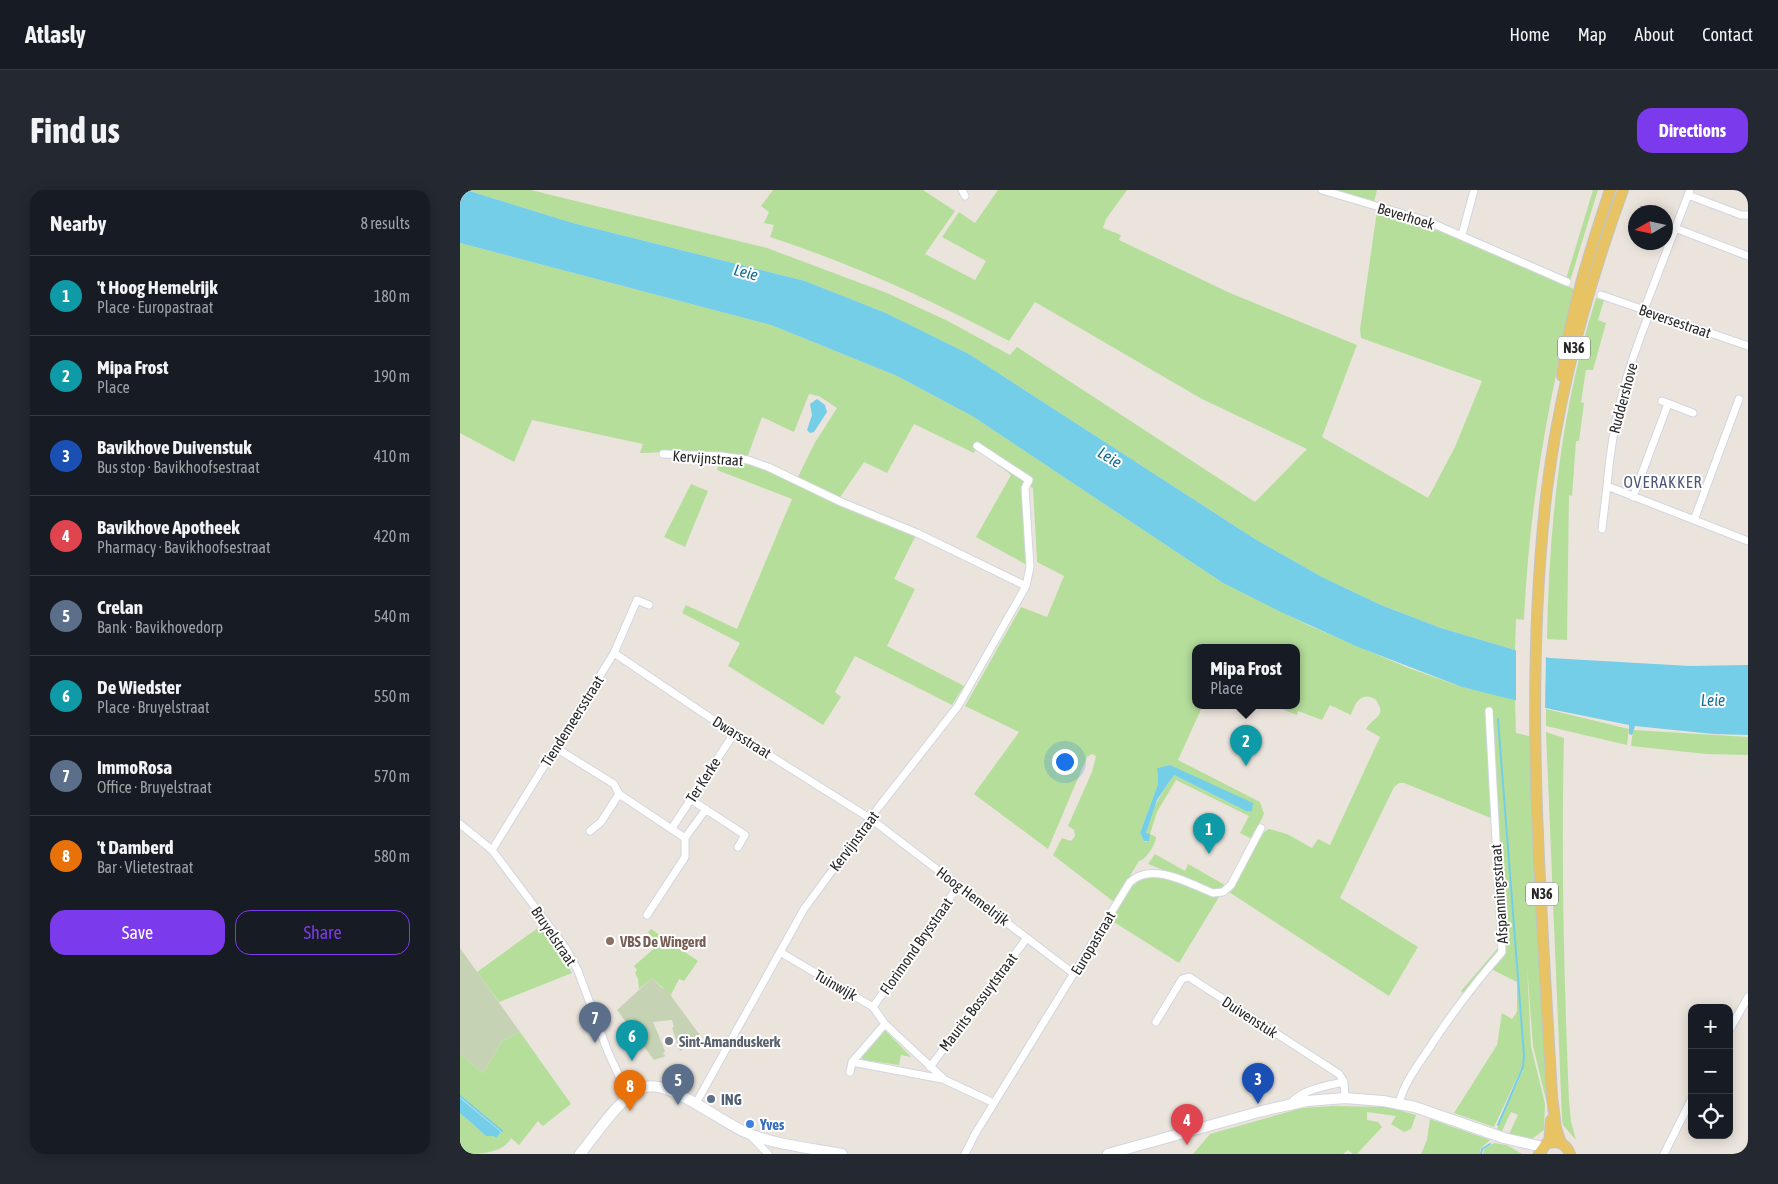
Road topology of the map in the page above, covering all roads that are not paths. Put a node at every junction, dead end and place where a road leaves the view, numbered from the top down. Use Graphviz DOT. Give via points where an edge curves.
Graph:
graph roads {
  1 [pos="1322,190"];
  2 [pos="1474,190"];
  3 [pos="1610,190"];
  4 [pos="1615,190"];
  5 [pos="1624,190"];
  6 [pos="1689,192"];
  7 [pos="1748,215"];
  8 [pos="1675,228"];
  9 [pos="1462,235"];
  10 [pos="1748,256"];
  11 [pos="1589,258"];
  12 [pos="1567,282"];
  13 [pos="1602,295"];
  14 [pos="1647,311"];
  15 [pos="1748,346"];
  16 [pos="1739,399"];
  17 [pos="1693,413"];
  18 [pos="1556,431"];
  19 [pos="977,446"];
  20 [pos="663,454"];
  21 [pos="1607,486"];
  22 [pos="1633,496"];
  23 [pos="1694,520"];
  24 [pos="1602,529"];
  25 [pos="1748,540"];
  26 [pos="1026,586"];
  27 [pos="649,605"];
  28 [pos="614,653"];
  29 [pos="1489,711"];
  30 [pos="735,732"];
  31 [pos="556,748"];
  32 [pos="619,794"];
  33 [pos="696,803"];
  34 [pos="706,810"];
  35 [pos="871,819"];
  36 [pos="460,824"];
  37 [pos="672,828"];
  38 [pos="1262,828"];
  39 [pos="590,831"];
  40 [pos="685,838"];
  41 [pos="738,847"];
  42 [pos="492,850"];
  43 [pos="959,885"];
  44 [pos="647,915"];
  45 [pos="1027,938"];
  46 [pos="780,952"];
  47 [pos="1074,974"];
  48 [pos="1748,997"];
  49 [pos="874,1007"];
  50 [pos="1156,1022"];
  51 [pos="885,1024"];
  52 [pos="1733,1024"];
  53 [pos="852,1062"];
  54 [pos="930,1067"];
  55 [pos="850,1072"];
  56 [pos="945,1080"];
  57 [pos="1344,1082"];
  58 [pos="1552,1096"];
  59 [pos="629,1097"];
  60 [pos="1346,1098"];
  61 [pos="1399,1103"];
  62 [pos="695,1104"];
  63 [pos="994,1104"];
  64 [pos="1289,1106"];
  65 [pos="1688,1106"];
  66 [pos="1504,1138"];
  67 [pos="763,1142"];
  68 [pos="1561,1143"];
  69 [pos="1544,1148"];
  70 [pos="580,1154"];
  71 [pos="768,1154"];
  72 [pos="842,1154"];
  73 [pos="965,1154"];
  74 [pos="1108,1154"];
  75 [pos="1532,1154"];
  76 [pos="1570,1154"];
  77 [pos="1664,1154"];
  1 -- 9 [label="street, Beverhoek" via="1427,221"];
  2 -- 9 [label="street"];
  3 -- 11 [label="main road"];
  4 -- 11 [label="main road, N36"];
  5 -- 18 [label="main road, N36" via="1587,297"];
  6 -- 7 [label="street" via="1741,215"];
  6 -- 8 [label="street, Ruddershove"];
  8 -- 10 [label="street"];
  8 -- 14 [label="street, Ruddershove"];
  9 -- 12 [label="street, Beverhoek"];
  11 -- 18 [label="main road, N36" via="1566,341"];
  13 -- 14 [label="street, Beversestraat"];
  14 -- 15 [label="street, Beversestraat"];
  14 -- 21 [label="street, Ruddershove" via="1618,406"];
  16 -- 23 [label="street"];
  17 -- 22 [label="street" via="1665,403"];
  18 -- 58 [label="main road, N36" via="1542,536 1536,737"];
  19 -- 26 [label="street, Kervijnstraat" via="1028,480 1030,568"];
  20 -- 26 [label="street, Kervijnstraat" via="721,456 768,467"];
  21 -- 22 [label="street"];
  21 -- 24 [label="street, Ruddershove"];
  22 -- 23 [label="street"];
  23 -- 25 [label="street"];
  26 -- 35 [label="street, Kervijnstraat" via="958,706"];
  27 -- 28 [label="street, Tiendemeersstraat" via="637,600"];
  28 -- 30 [label="street, Dwarsstraat"];
  28 -- 31 [label="street, Tiendemeersstraat"];
  29 -- 61 [label="street, Afspanningsstraat" via="1502,952 1467,992 1402,1089"];
  30 -- 35 [label="street, Dwarsstraat"];
  30 -- 37 [label="street, Ter Kerke"];
  31 -- 32 [label="street" via="614,784"];
  31 -- 42 [label="street, Tiendemeersstraat"];
  32 -- 37 [label="street"];
  32 -- 39 [label="street" via="601,822"];
  33 -- 34 [label="street, Ter Kerke"];
  34 -- 40 [label="street, Ter Kerke"];
  34 -- 41 [label="street, Ter Kerke" via="745,835"];
  35 -- 43 [label="street, Hoog Hemelrijk"];
  35 -- 46 [label="street, Kervijnstraat" via="808,904"];
  36 -- 42 [label="street, Bruyelstraat"];
  37 -- 40 [label="street"];
  38 -- 47 [label="street, Europastraat" via="1231,885 1223,892 1214,893 1159,873 1137,875"];
  40 -- 44 [label="street, Ter Kerke" via="685,857"];
  42 -- 59 [label="street, Bruyelstraat" via="565,947 578,971 608,1052"];
  43 -- 45 [label="street, Hoog Hemelrijk"];
  43 -- 49 [label="street, Florimond Brysstraat"];
  45 -- 47 [label="street, Hoog Hemelrijk"];
  45 -- 54 [label="street, Maurits Bossuytstraat"];
  46 -- 49 [label="street, Tuinwijk"];
  46 -- 62 [label="street, Kervijnstraat"];
  47 -- 63 [label="street, Europastraat"];
  48 -- 52 [label="street"];
  49 -- 51 [label="street, Tuinwijk"];
  50 -- 57 [label="street, Duivenstuk" via="1182,979 1189,977 1339,1074"];
  51 -- 53 [label="street"];
  51 -- 54 [label="street, Tuinwijk"];
  53 -- 55 [label="street"];
  53 -- 56 [label="street, Tuinwijk"];
  54 -- 56 [label="street, Tuinwijk"];
  56 -- 63 [label="street, Tuinwijk"];
  57 -- 60 [label="street"];
  57 -- 64 [label="street" via="1297,1096"];
  58 -- 68 [label="main road, N36"];
  58 -- 69 [label="main road, N36"];
  59 -- 62 [label="street" via="644,1087 658,1085"];
  59 -- 70 [label="street"];
  60 -- 61 [label="street"];
  60 -- 64 [label="street"];
  61 -- 66 [label="street"];
  62 -- 67 [label="street"];
  63 -- 73 [label="street, Europastraat"];
  64 -- 74 [label="street"];
  65 -- 77 [label="street"];
  66 -- 69 [label="street"];
  66 -- 75 [label="street"];
  67 -- 71 [label="street"];
  67 -- 72 [label="street"];
  68 -- 69 [label="main road"];
  68 -- 76 [label="main road, N36"];
}
